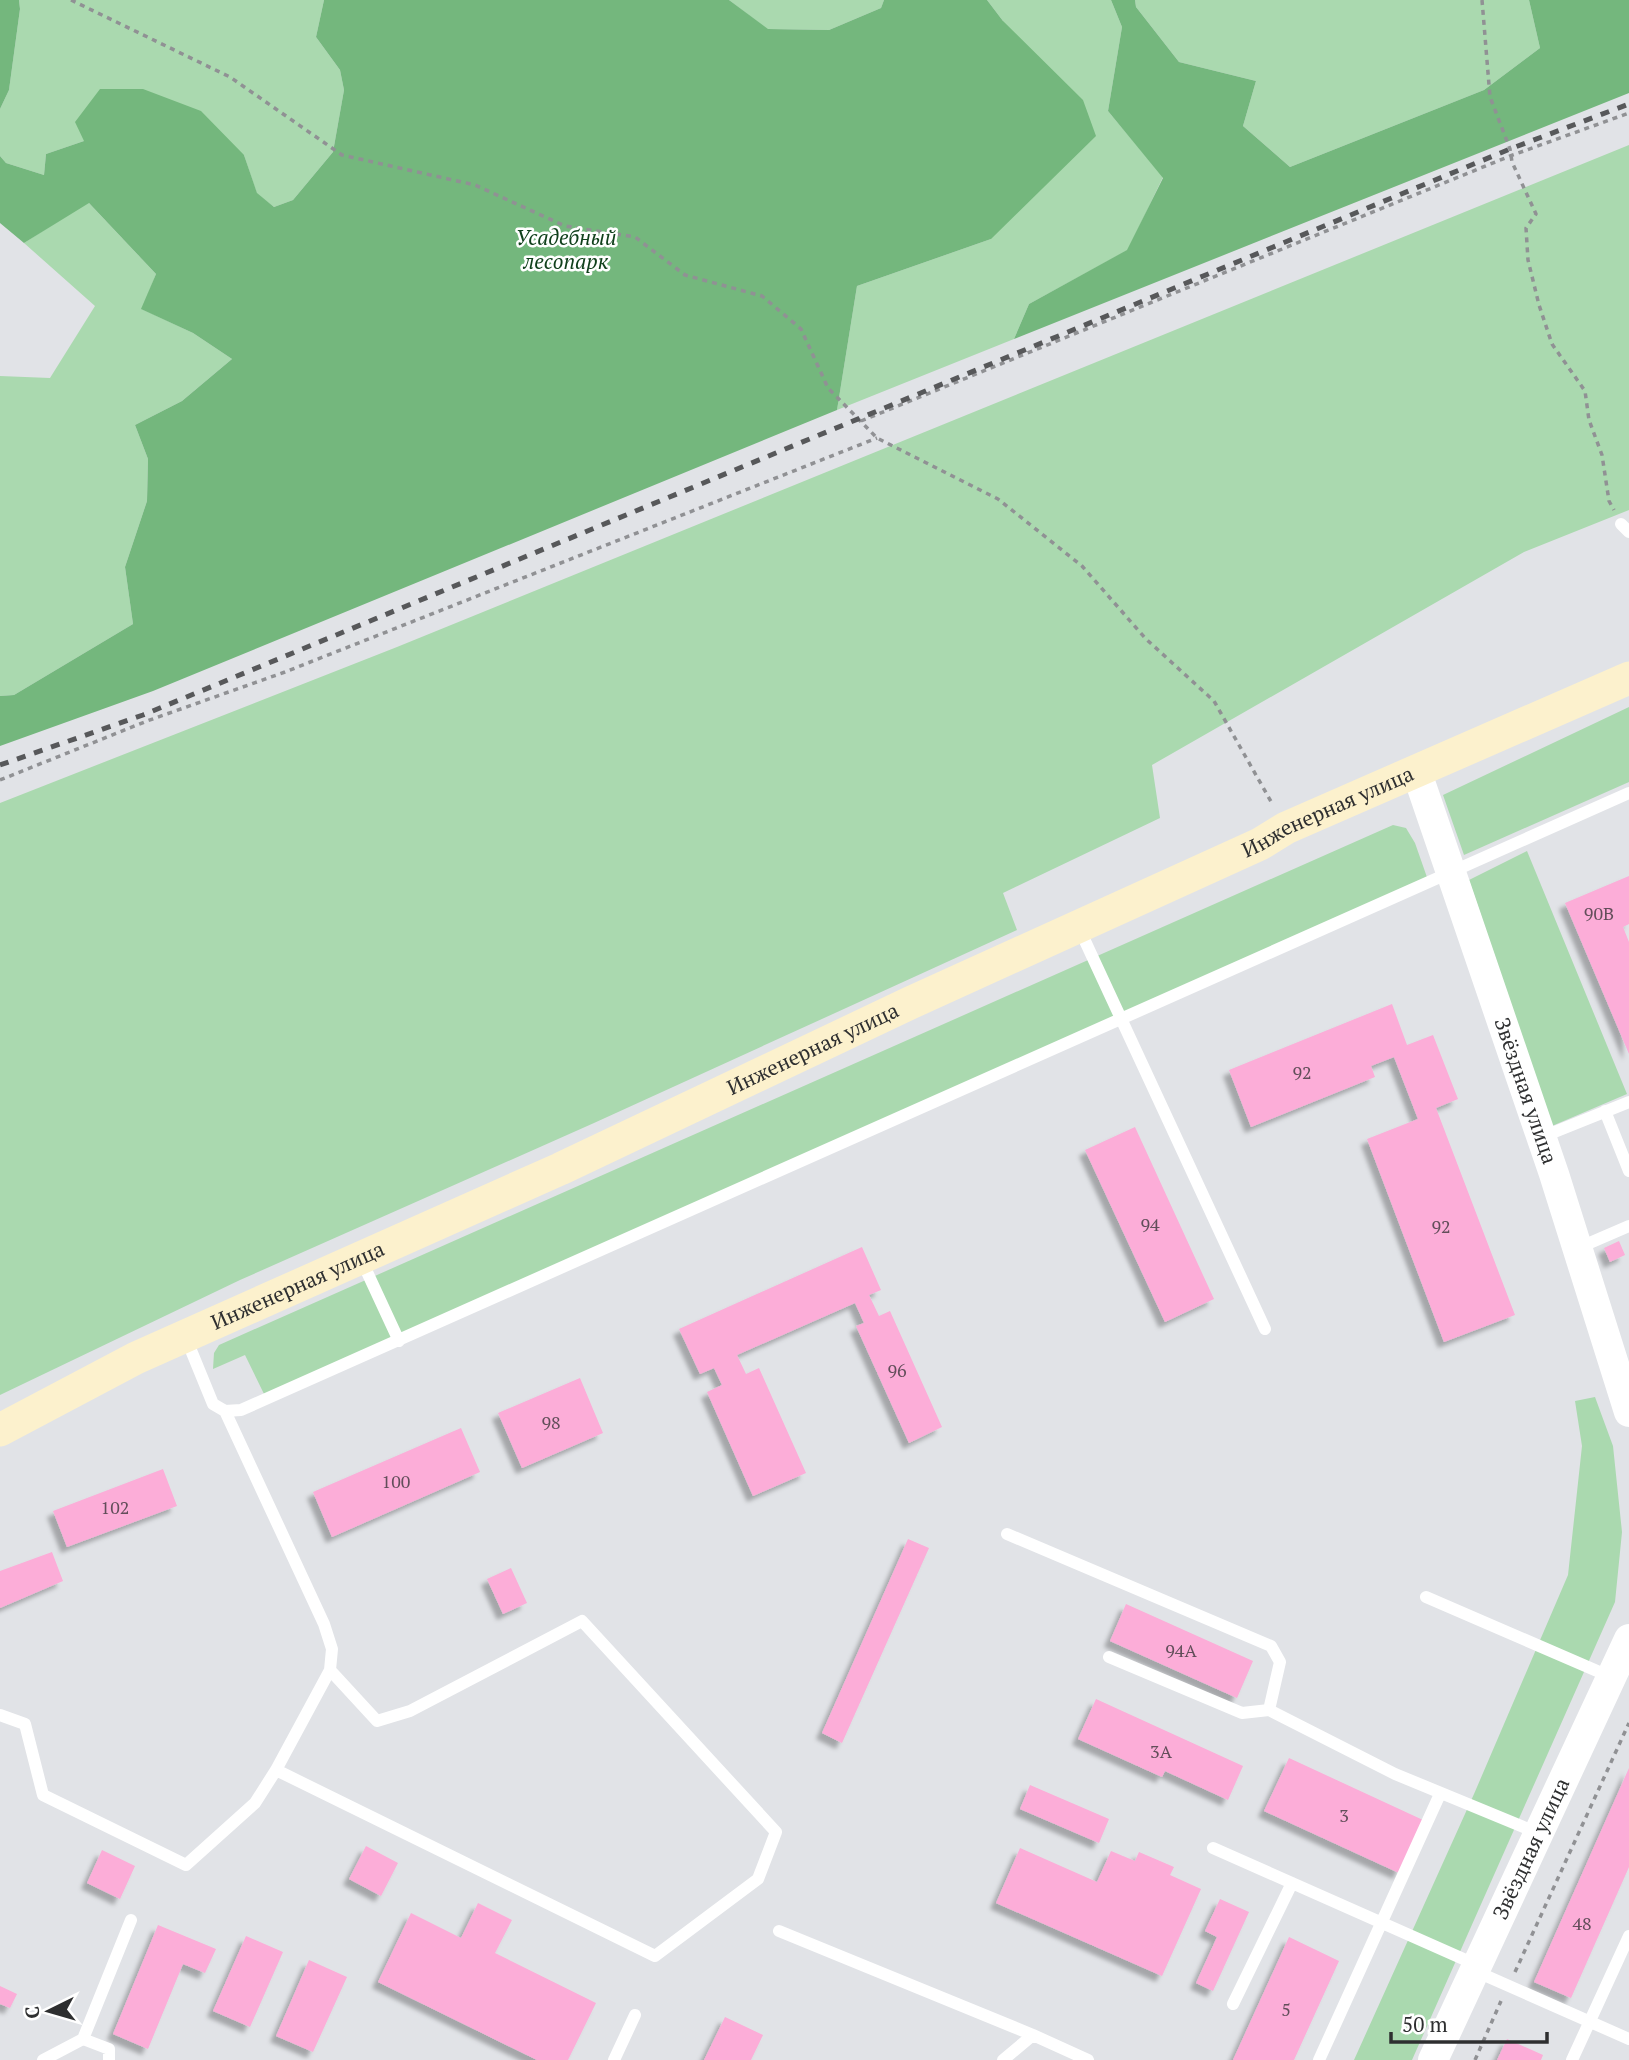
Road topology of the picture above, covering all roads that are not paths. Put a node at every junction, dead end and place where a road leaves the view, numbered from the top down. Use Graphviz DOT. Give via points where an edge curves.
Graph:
graph roads {
  1 [pos="1629,678"];
  2 [pos="1417,773"];
  3 [pos="1629,793"];
  4 [pos="1451,872"];
  5 [pos="1079,928"];
  6 [pos="1120,1019"];
  7 [pos="1629,1102"];
  8 [pos="1605,1111"];
  9 [pos="1542,1137"];
  10 [pos="1629,1171"];
  11 [pos="1628,1229"];
  12 [pos="1578,1248"];
  13 [pos="361,1259"];
  14 [pos="1265,1329"];
  15 [pos="186,1337"];
  16 [pos="399,1341"];
  17 [pos="225,1411"];
  18 [pos="1629,1412"];
  19 [pos="0,1430"];
  20 [pos="1007,1534"];
  21 [pos="1426,1597"];
  22 [pos="1629,1639"];
  23 [pos="1109,1657"];
  24 [pos="330,1670"];
  25 [pos="1611,1677"];
  26 [pos="1269,1710"];
  27 [pos="0,1715"];
  28 [pos="276,1770"];
  29 [pos="1440,1794"];
  30 [pos="1539,1833"];
  31 [pos="1213,1848"];
  32 [pos="1292,1883"];
  33 [pos="131,1920"];
  34 [pos="1382,1923"];
  35 [pos="779,1931"];
  36 [pos="1629,1936"];
  37 [pos="1476,1968"];
  38 [pos="1233,2004"];
  39 [pos="635,2015"];
  40 [pos="1590,2022"];
  41 [pos="1033,2035"];
  42 [pos="83,2039"];
  43 [pos="1629,2039"];
  44 [pos="43,2060"];
  45 [pos="109,2060"];
  46 [pos="614,2060"];
  47 [pos="1003,2060"];
  48 [pos="1088,2060"];
  49 [pos="1319,2060"];
  50 [pos="1433,2060"];
  51 [pos="1572,2060"];
  1 -- 2 [label="main road, Инженерная улица"];
  2 -- 4 [label="street, Звёздная улица"];
  2 -- 5 [label="main road, Инженерная улица" via="1286,828"];
  3 -- 4 [label="lane"];
  4 -- 6 [label="lane"];
  4 -- 9 [label="street, Звёздная улица"];
  5 -- 6 [label="lane"];
  5 -- 13 [label="main road, Инженерная улица"];
  6 -- 14 [label="lane"];
  6 -- 16 [label="lane"];
  7 -- 8 [label="lane"];
  8 -- 9 [label="lane"];
  8 -- 10 [label="lane"];
  9 -- 12 [label="street, Звёздная улица"];
  11 -- 12 [label="lane"];
  12 -- 18 [label="street, Звёздная улица"];
  13 -- 15 [label="main road, Инженерная улица"];
  13 -- 16 [label="lane"];
  15 -- 17 [label="lane" via="214,1404"];
  15 -- 19 [label="main road, Инженерная улица" via="136,1358"];
  16 -- 17 [label="lane" via="241,1410"];
  17 -- 24 [label="lane" via="324,1624 332,1649"];
  20 -- 26 [label="lane" via="1271,1646 1280,1662"];
  21 -- 25 [label="lane"];
  22 -- 25 [label="street, Звёздная улица"];
  23 -- 26 [label="lane" via="1242,1713"];
  24 -- 28 [label="lane"];
  24 -- 28 [label="lane" via="377,1721 410,1711 582,1621 776,1832 758,1879 655,1956"];
  25 -- 30 [label="street, Звёздная улица"];
  26 -- 29 [label="lane"];
  27 -- 28 [label="lane" via="25,1724 43,1796 186,1865 255,1803"];
  29 -- 30 [label="lane"];
  29 -- 34 [label="lane"];
  30 -- 37 [label="street, Звёздная улица"];
  31 -- 32 [label="lane"];
  32 -- 34 [label="lane"];
  32 -- 38 [label="lane"];
  33 -- 42 [label="lane"];
  34 -- 37 [label="lane"];
  34 -- 49 [label="lane"];
  35 -- 41 [label="lane"];
  36 -- 40 [label="lane"];
  37 -- 40 [label="lane"];
  37 -- 50 [label="street, Звёздная улица"];
  39 -- 46 [label="lane"];
  40 -- 43 [label="lane"];
  40 -- 51 [label="lane"];
  41 -- 47 [label="lane"];
  41 -- 48 [label="lane"];
  42 -- 44 [label="lane"];
  42 -- 45 [label="lane" via="109,2049"];
}
